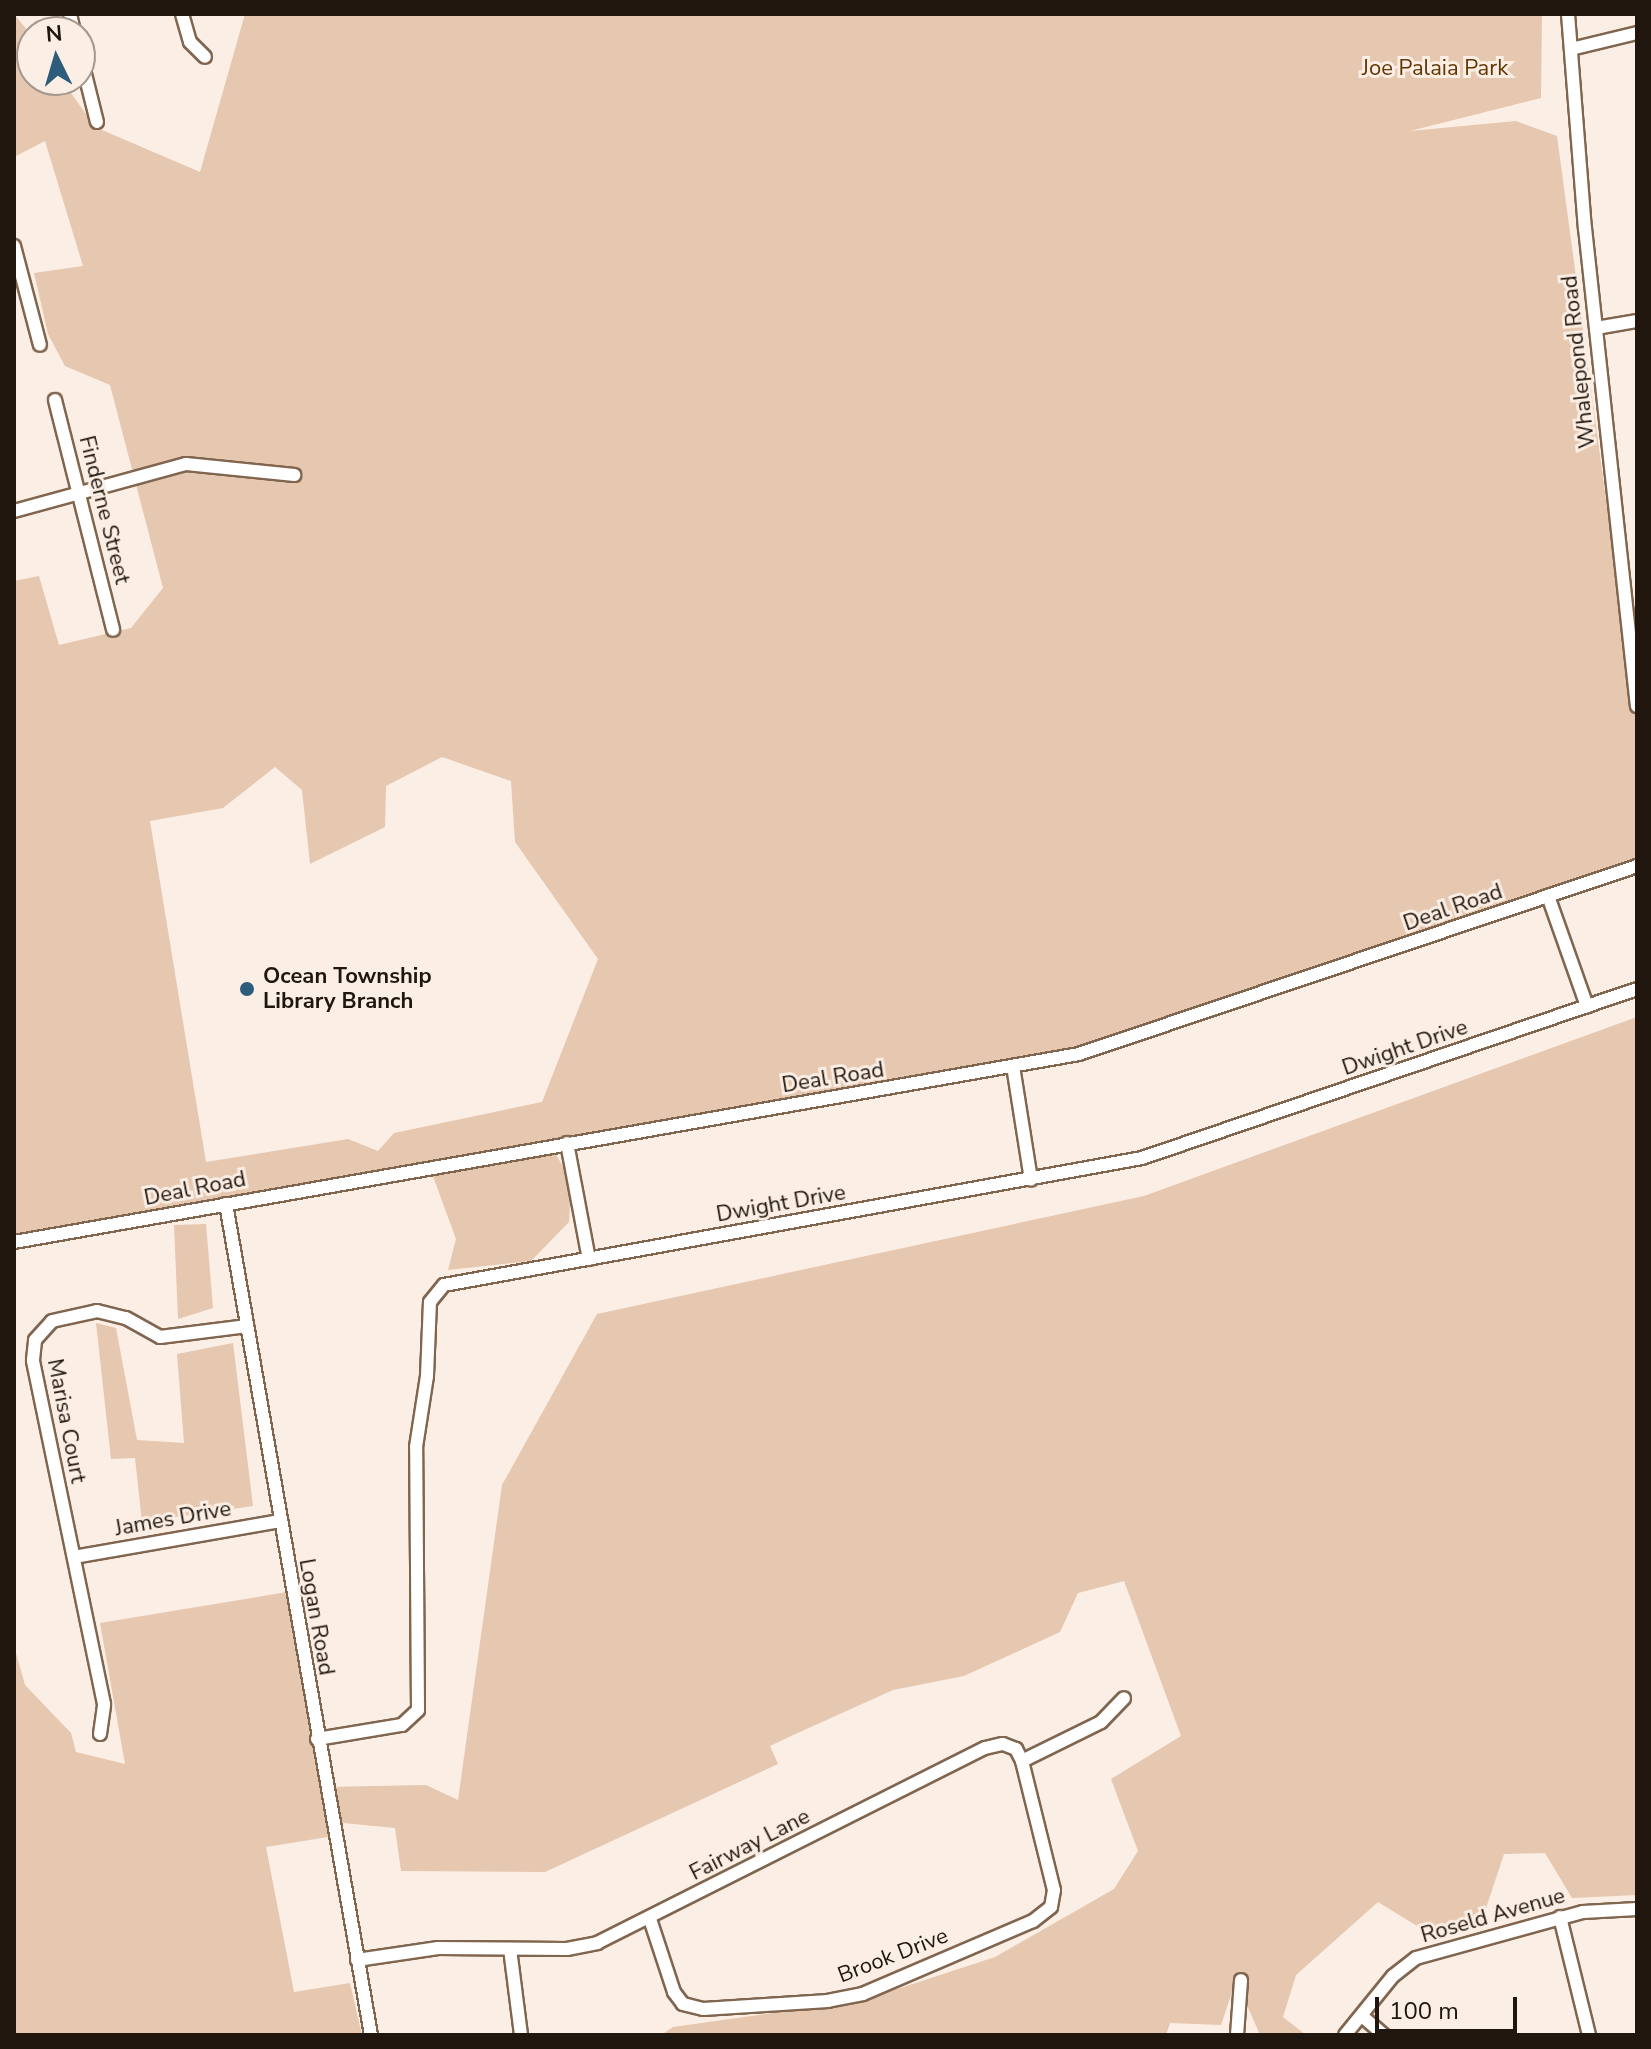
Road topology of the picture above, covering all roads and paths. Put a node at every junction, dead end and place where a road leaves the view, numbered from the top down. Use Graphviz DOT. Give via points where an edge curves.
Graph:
graph roads {
  1 [pos="182,14"];
  2 [pos="1568,14"];
  3 [pos="1637,33"];
  4 [pos="1571,49"];
  5 [pos="205,57"];
  6 [pos="90,96"];
  7 [pos="97,122"];
  8 [pos="14,246"];
  9 [pos="1637,321"];
  10 [pos="1596,328"];
  11 [pos="40,345"];
  12 [pos="55,400"];
  13 [pos="294,475"];
  14 [pos="79,495"];
  15 [pos="14,511"];
  16 [pos="113,630"];
  17 [pos="1637,706"];
  18 [pos="1637,866"];
  19 [pos="1548,896"];
  20 [pos="1637,989"];
  21 [pos="1587,1006"];
  22 [pos="1013,1066"];
  23 [pos="567,1143"];
  24 [pos="1031,1180"];
  25 [pos="226,1204"];
  26 [pos="14,1242"];
  27 [pos="589,1259"];
  28 [pos="247,1326"];
  29 [pos="280,1521"];
  30 [pos="74,1557"];
  31 [pos="1124,1698"];
  32 [pos="100,1734"];
  33 [pos="317,1739"];
  34 [pos="1022,1761"];
  35 [pos="1637,1909"];
  36 [pos="1560,1917"];
  37 [pos="650,1919"];
  38 [pos="510,1949"];
  39 [pos="357,1960"];
  40 [pos="1241,1980"];
  41 [pos="1362,2016"];
  42 [pos="371,2035"];
  43 [pos="521,2035"];
  44 [pos="1237,2035"];
  45 [pos="1345,2035"];
  46 [pos="1384,2035"];
  47 [pos="1589,2035"];
  1 -- 5 [label="street" via="190,42"];
  2 -- 4 [label="street, Whalepond Road"];
  3 -- 4 [label="street"];
  4 -- 10 [label="street, Whalepond Road"];
  6 -- 7 [label="street"];
  8 -- 11 [label="street"];
  9 -- 10 [label="street"];
  10 -- 17 [label="street, Whalepond Road"];
  12 -- 14 [label="street, Finderne Street"];
  13 -- 14 [label="street" via="186,464"];
  14 -- 15 [label="street"];
  14 -- 16 [label="street, Finderne Street"];
  18 -- 19 [label="street, Deal Road"];
  19 -- 21 [label="street"];
  19 -- 22 [label="street, Deal Road" via="1131,1040"];
  20 -- 21 [label="street, Dwight Drive"];
  21 -- 24 [label="street, Dwight Drive" via="1166,1151"];
  22 -- 23 [label="street, Deal Road"];
  22 -- 24 [label="street"];
  23 -- 25 [label="street, Deal Road"];
  23 -- 27 [label="street"];
  24 -- 27 [label="street, Dwight Drive"];
  25 -- 26 [label="street, Deal Road"];
  25 -- 28 [label="street, Logan Road"];
  27 -- 33 [label="street, Dwight Drive" via="452,1283 432,1297 416,1447 420,1702 413,1718 402,1725"];
  28 -- 29 [label="street, Logan Road"];
  28 -- 30 [label="street, Marisa Court" via="160,1337 126,1318 97,1311 60,1317 39,1333 33,1360"];
  29 -- 30 [label="street, James Drive"];
  29 -- 33 [label="street, Logan Road"];
  30 -- 32 [label="street, Marisa Court" via="104,1704"];
  31 -- 34 [label="street" via="1101,1722"];
  33 -- 39 [label="street, Logan Road"];
  34 -- 37 [label="street, Fairway Lane" via="1012,1746 985,1748"];
  34 -- 37 [label="street, Brook Drive" via="1054,1890 1051,1907 1033,1921 863,1994 703,2009 683,2004 674,1992"];
  35 -- 36 [label="street, Roseld Avenue"];
  36 -- 41 [label="street, Roseld Avenue" via="1416,1958 1398,1971"];
  36 -- 47 [label="street"];
  37 -- 38 [label="street, Fairway Lane" via="588,1946"];
  38 -- 39 [label="street, Fairway Lane" via="438,1948"];
  38 -- 43 [label="street"];
  39 -- 42 [label="street, Logan Road"];
  40 -- 44 [label="street"];
  41 -- 45 [label="street, Roseld Avenue"];
  41 -- 46 [label="street"];
}
